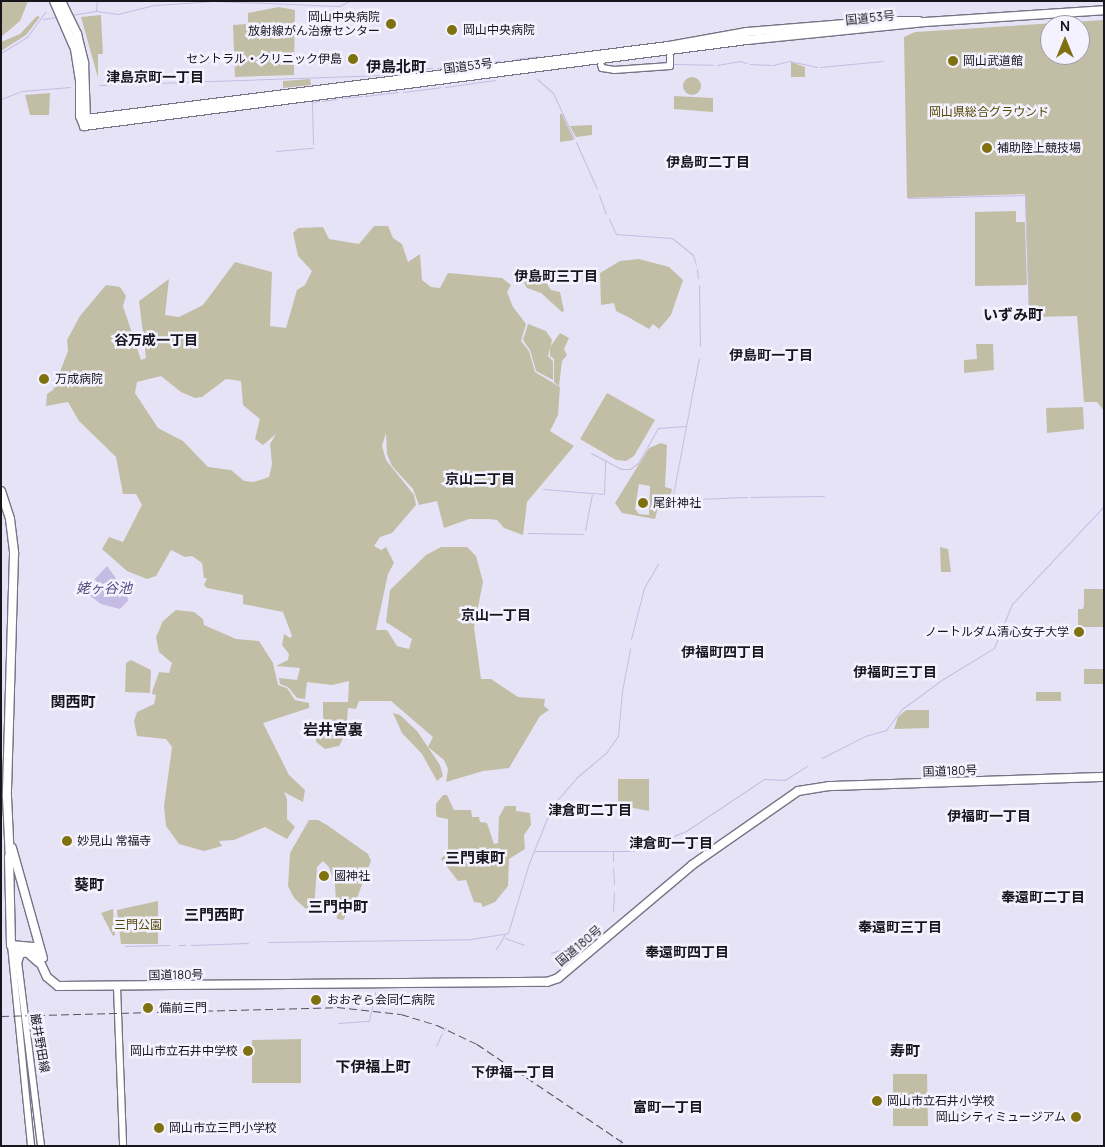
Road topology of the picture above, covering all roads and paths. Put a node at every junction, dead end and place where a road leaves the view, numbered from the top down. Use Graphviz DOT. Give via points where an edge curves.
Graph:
graph roads {
  1 [pos="54,1"];
  2 [pos="61,1"];
  3 [pos="1104,10"];
  4 [pos="69,22"];
  5 [pos="925,22"];
  6 [pos="894,27"];
  7 [pos="711,37"];
  8 [pos="670,56"];
  9 [pos="601,65"];
  10 [pos="1,491"];
  11 [pos="1104,777"];
  12 [pos="8,832"];
  13 [pos="13,945"];
  14 [pos="18,960"];
  15 [pos="44,972"];
  16 [pos="118,987"];
  17 [pos="31,1146"];
  18 [pos="41,1146"];
  19 [pos="123,1146"];
  1 -- 4 [label="highway, 国道53号"];
  2 -- 4 [label="highway, 国道53号"];
  3 -- 5 [label="highway, 国道53号"];
  4 -- 6 [label="highway, 国道53号" via="78,64 80,111 84,126 747,40"];
  4 -- 7 [label="highway, 国道53号" via="84,63 87,110 97,118 669,46"];
  5 -- 6 [label="highway, 国道53号"];
  5 -- 7 [label="highway, 国道53号" via="882,21"];
  6 -- 7 [label="highway" via="882,24"];
  8 -- 9 [label="main road" via="670,66 614,70"];
  10 -- 12 [label="highway" via="10,519 14,554"];
  11 -- 16 [label="highway, 国道180号" via="829,786 798,791 692,865 552,982"];
  12 -- 13 [label="highway"];
  12 -- 15 [label="highway" via="40,946"];
  13 -- 14 [label="main road, 巌井野田線"];
  13 -- 15 [label="highway" via="27,945 35,949"];
  13 -- 17 [label="main road, 巌井野田線"];
  14 -- 15 [label="highway, 国道180号" via="23,952 30,953"];
  14 -- 18 [label="main road, 巌井野田線"];
  15 -- 16 [label="highway, 国道180号" via="52,982 65,987"];
  16 -- 19 [label="main road"];
}
